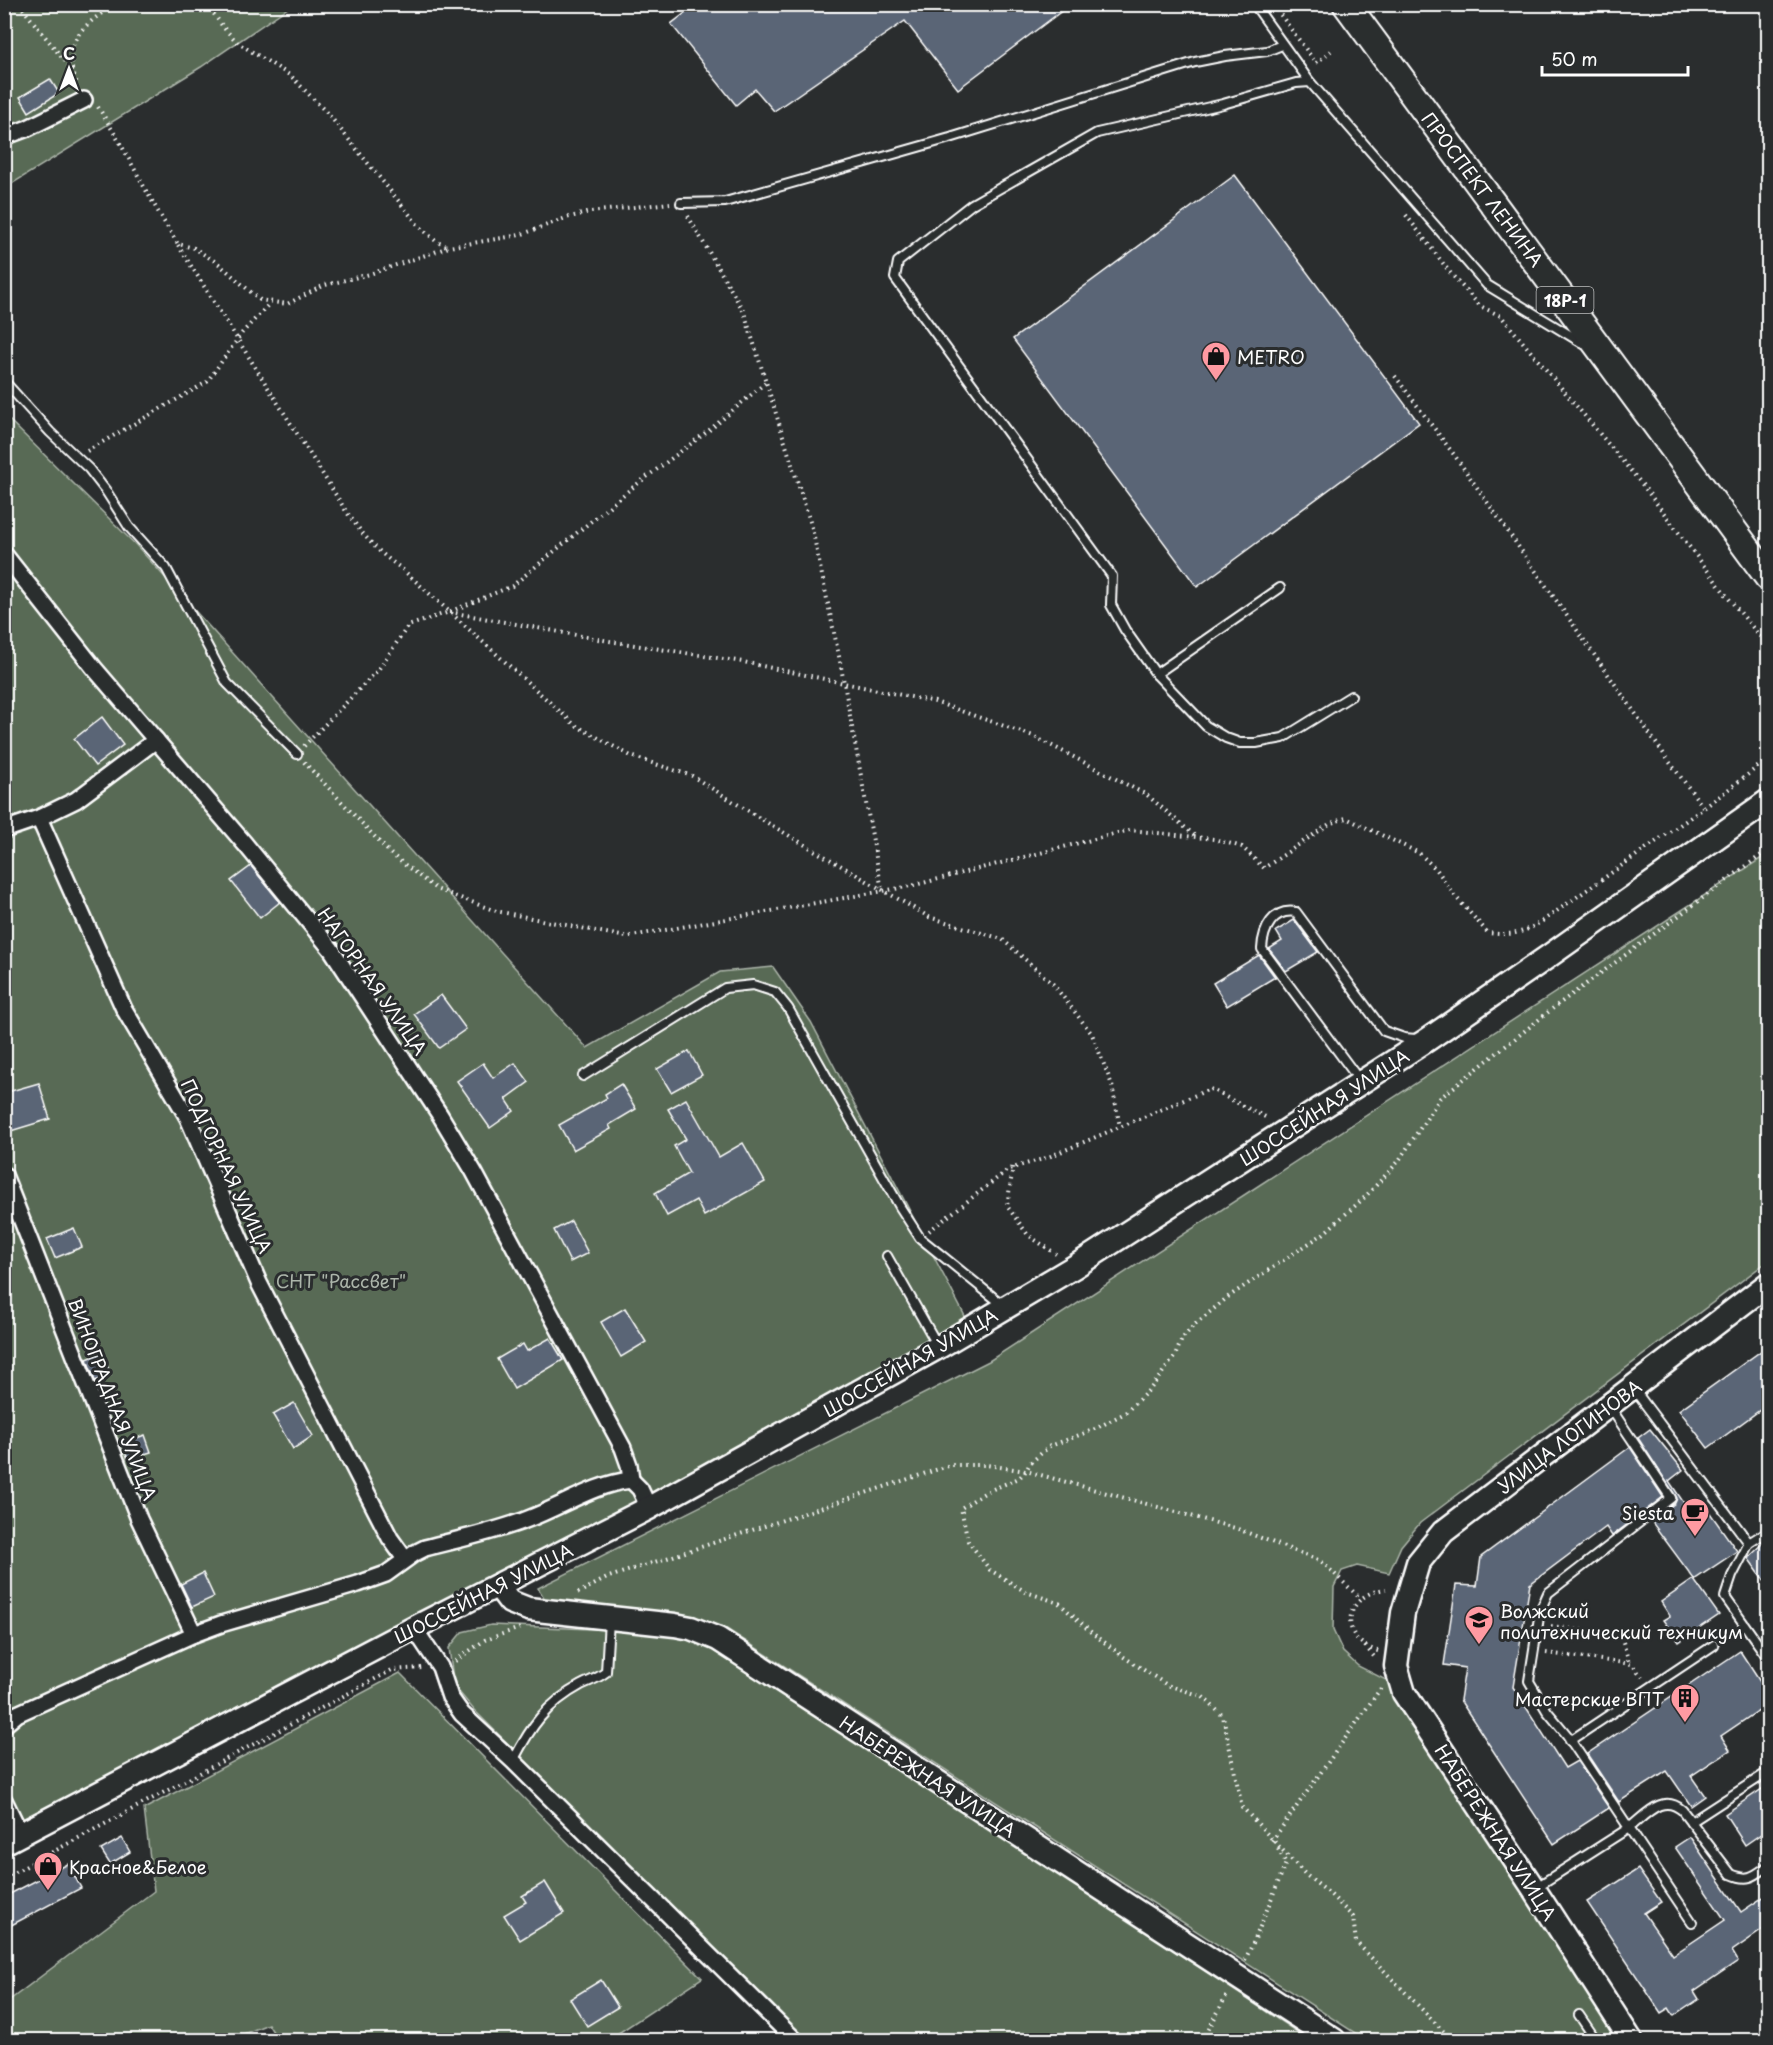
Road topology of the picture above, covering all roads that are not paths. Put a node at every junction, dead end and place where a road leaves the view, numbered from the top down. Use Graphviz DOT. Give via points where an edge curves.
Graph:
graph roads {
  1 [pos="1254,4"];
  2 [pos="1346,4"];
  3 [pos="1282,45"];
  4 [pos="1310,82"];
  5 [pos="84,100"];
  6 [pos="4,136"];
  7 [pos="681,203"];
  8 [pos="1609,359"];
  9 [pos="4,381"];
  10 [pos="4,554"];
  11 [pos="1768,577"];
  12 [pos="1280,588"];
  13 [pos="1156,674"];
  14 [pos="1351,696"];
  15 [pos="156,740"];
  16 [pos="297,754"];
  17 [pos="1768,801"];
  18 [pos="39,818"];
  19 [pos="4,830"];
  20 [pos="1426,1040"];
  21 [pos="583,1076"];
  22 [pos="1360,1081"];
  23 [pos="4,1175"];
  24 [pos="887,1256"];
  25 [pos="1768,1284"];
  26 [pos="1006,1307"];
  27 [pos="939,1347"];
  28 [pos="1633,1388"];
  29 [pos="1609,1406"];
  30 [pos="632,1480"];
  31 [pos="650,1508"];
  32 [pos="1768,1531"];
  33 [pos="1749,1543"];
  34 [pos="405,1559"];
  35 [pos="498,1586"];
  36 [pos="1403,1613"];
  37 [pos="609,1618"];
  38 [pos="414,1628"];
  39 [pos="194,1634"];
  40 [pos="1714,1645"];
  41 [pos="1768,1658"];
  42 [pos="4,1725"];
  43 [pos="1570,1741"];
  44 [pos="513,1761"];
  45 [pos="1768,1772"];
  46 [pos="4,1800"];
  47 [pos="1691,1822"];
  48 [pos="1629,1828"];
  49 [pos="13,1839"];
  50 [pos="1768,1866"];
  51 [pos="1534,1889"];
  52 [pos="1692,1922"];
  53 [pos="1579,2014"];
  54 [pos="795,2040"];
  55 [pos="1334,2040"];
  56 [pos="1596,2040"];
  57 [pos="1631,2040"];
  1 -- 3 [label="lane"];
  2 -- 8 [label="main road, ПРОСПЕКТ ЛЕНИНА / 18Р-1"];
  3 -- 4 [label="lane"];
  3 -- 7 [label="lane" via="1267,51 1195,62 725,202"];
  4 -- 8 [label="lane" via="1487,285"];
  4 -- 13 [label="lane" via="1098,133 972,204 898,262 895,278 1113,576 1111,605"];
  5 -- 6 [label="street"];
  8 -- 11 [label="main road, ПРОСПЕКТ ЛЕНИНА / 18Р-1"];
  9 -- 16 [label="lane" via="106,490 129,528 166,568 227,683"];
  10 -- 15 [label="street, НАГОРНАЯ УЛИЦА"];
  12 -- 13 [label="lane"];
  13 -- 14 [label="lane" via="1206,726 1240,743 1283,738"];
  15 -- 18 [label="street" via="76,800"];
  15 -- 30 [label="street, НАГОРНАЯ УЛИЦА" via="331,950 441,1115 623,1448"];
  17 -- 20 [label="street, ШОССЕЙНАЯ УЛИЦА"];
  18 -- 19 [label="street"];
  18 -- 34 [label="street, ПОДГОРНАЯ УЛИЦА" via="124,1009 188,1118 259,1283 390,1538"];
  20 -- 22 [label="street, ШОССЕЙНАЯ УЛИЦА"];
  20 -- 22 [label="lane" via="1384,1032 1296,912 1287,910 1278,915 1266,929 1262,950"];
  21 -- 26 [label="lane" via="725,988 753,985 775,992 788,1008 920,1238"];
  22 -- 26 [label="street, ШОССЕЙНАЯ УЛИЦА" via="1288,1131"];
  23 -- 39 [label="street, ВИНОГРАДНАЯ УЛИЦА" via="140,1519"];
  24 -- 27 [label="lane"];
  25 -- 28 [label="street, УЛИЦА ЛОГИНОВА"];
  26 -- 27 [label="street, ШОССЕЙНАЯ УЛИЦА"];
  27 -- 31 [label="street, ШОССЕЙНАЯ УЛИЦА"];
  28 -- 29 [label="street, УЛИЦА ЛОГИНОВА"];
  28 -- 33 [label="lane"];
  29 -- 36 [label="street, УЛИЦА ЛОГИНОВА" via="1443,1532 1418,1563"];
  29 -- 43 [label="lane" via="1671,1498 1548,1593 1540,1611 1529,1681"];
  30 -- 31 [label="street, НАГОРНАЯ УЛИЦА"];
  30 -- 34 [label="street" via="594,1488 524,1521 425,1548"];
  31 -- 35 [label="street, ШОССЕЙНАЯ УЛИЦА"];
  32 -- 33 [label="lane"];
  33 -- 41 [label="lane" via="1725,1597"];
  34 -- 39 [label="street" via="386,1574 358,1584"];
  35 -- 37 [label="street, НАБЕРЕЖНАЯ УЛИЦА" via="518,1606"];
  35 -- 38 [label="street, ШОССЕЙНАЯ УЛИЦА"];
  36 -- 51 [label="street, НАБЕРЕЖНАЯ УЛИЦА" via="1396,1666 1404,1693"];
  37 -- 44 [label="lane" via="606,1672 541,1714"];
  37 -- 55 [label="street, НАБЕРЕЖНАЯ УЛИЦА" via="691,1628 717,1639"];
  38 -- 44 [label="street" via="440,1667 450,1697 462,1714"];
  38 -- 49 [label="street, ШОССЕЙНАЯ УЛИЦА"];
  39 -- 42 [label="street" via="17,1714"];
  40 -- 43 [label="lane"];
  43 -- 48 [label="lane"];
  44 -- 54 [label="street"];
  45 -- 47 [label="lane"];
  46 -- 49 [label="street"];
  47 -- 48 [label="lane" via="1676,1804 1668,1802"];
  47 -- 50 [label="lane" via="1731,1874 1742,1879"];
  48 -- 51 [label="lane"];
  48 -- 52 [label="lane"];
  51 -- 57 [label="street, НАБЕРЕЖНАЯ УЛИЦА"];
  53 -- 56 [label="lane"];
}
